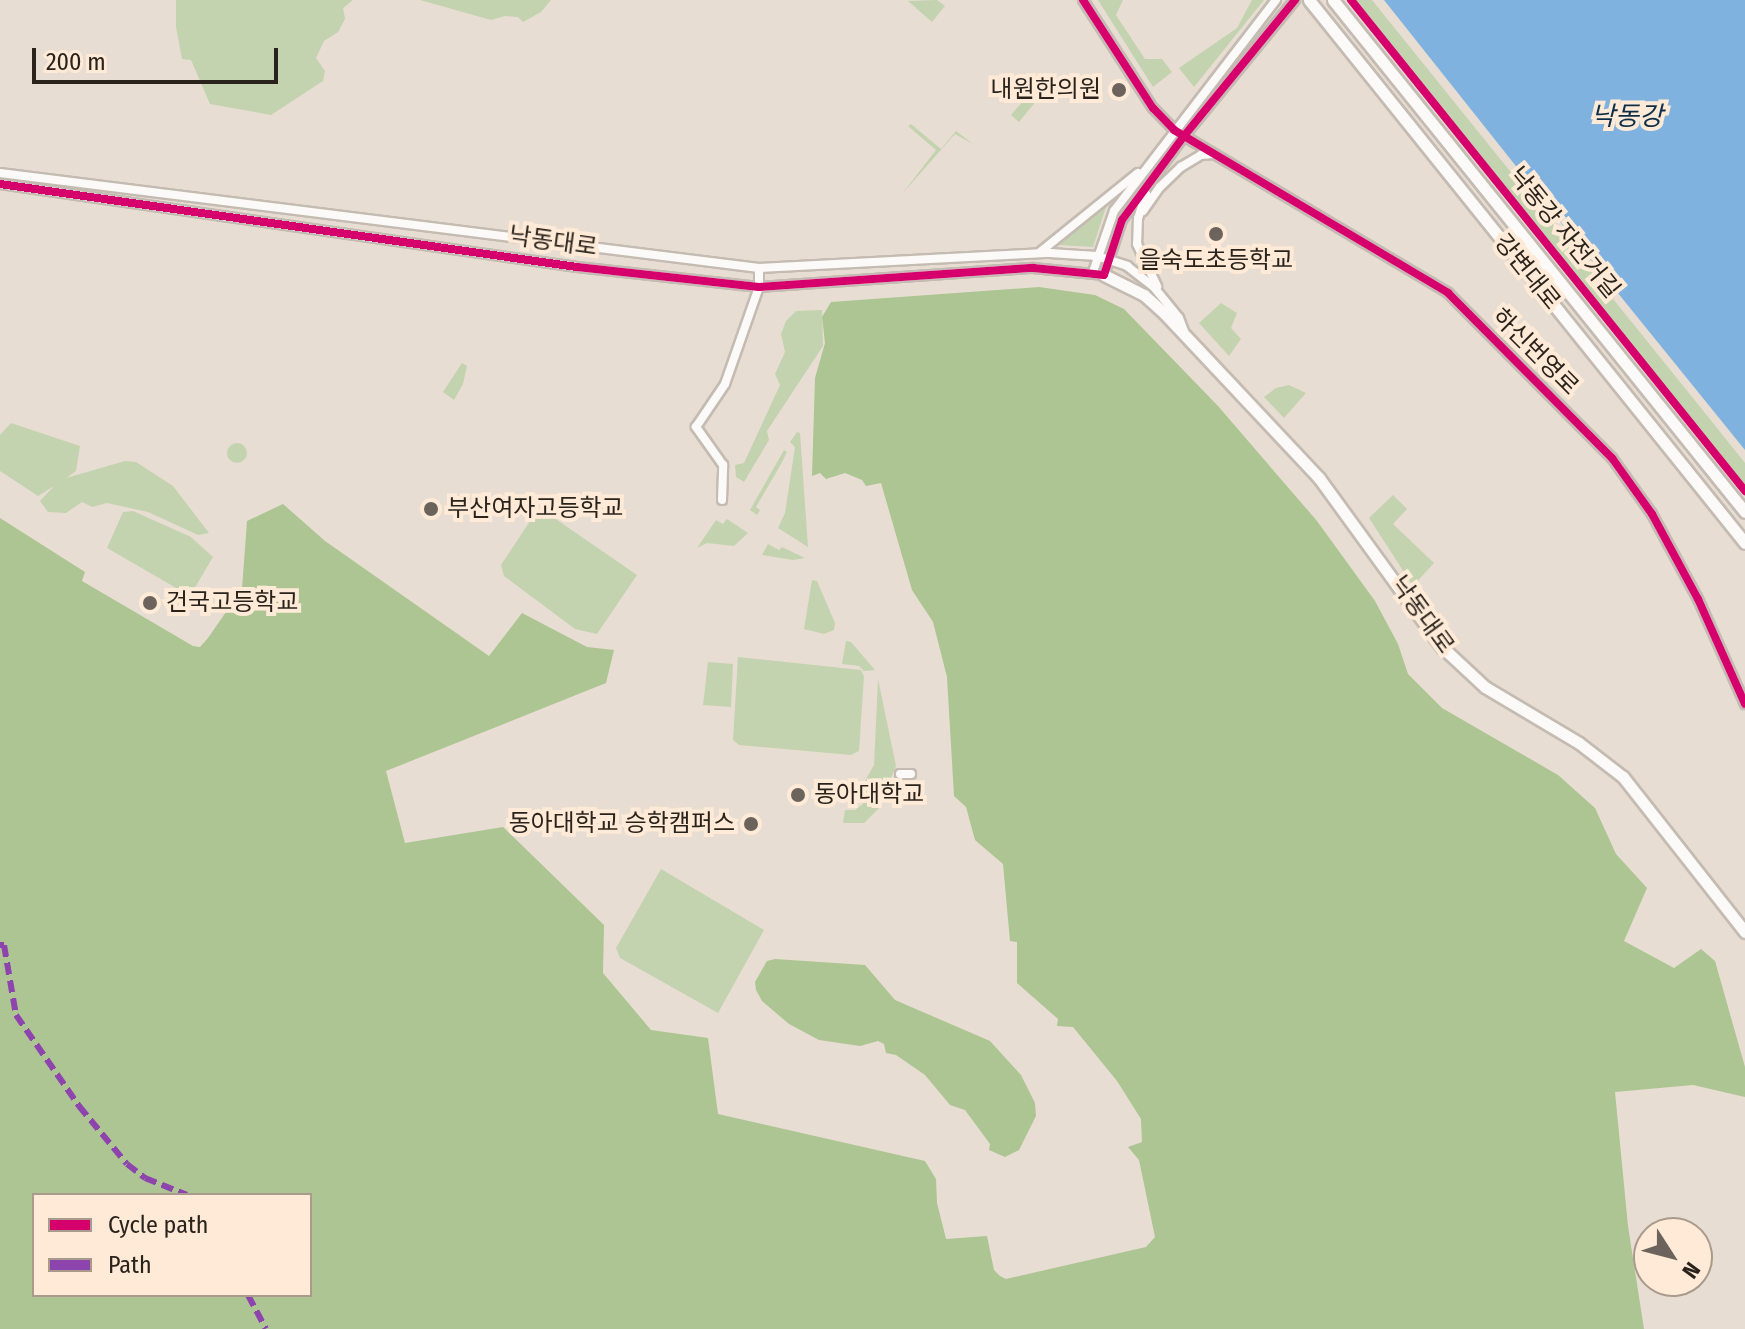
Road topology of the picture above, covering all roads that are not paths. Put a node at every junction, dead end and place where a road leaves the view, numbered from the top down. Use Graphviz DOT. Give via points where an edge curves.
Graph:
graph roads {
  1 [pos="1083,0"];
  2 [pos="1276,0"];
  3 [pos="1295,0"];
  4 [pos="1309,0"];
  5 [pos="1333,0"];
  6 [pos="1174,130"];
  7 [pos="1184,136"];
  8 [pos="1215,154"];
  9 [pos="1148,165"];
  10 [pos="0,173"];
  11 [pos="1155,175"];
  12 [pos="0,184"];
  13 [pos="1138,218"];
  14 [pos="397,222"];
  15 [pos="394,238"];
  16 [pos="1038,254"];
  17 [pos="1097,256"];
  18 [pos="1109,259"];
  19 [pos="759,268"];
  20 [pos="1099,274"];
  21 [pos="759,287"];
  22 [pos="1161,295"];
  23 [pos="1187,339"];
  24 [pos="722,500"];
  25 [pos="1745,512"];
  26 [pos="1745,543"];
  27 [pos="1745,704"];
  28 [pos="900,774"];
  29 [pos="911,774"];
  30 [pos="1745,932"];
  1 -- 6 [label="street" via="1153,108"];
  2 -- 6 [label="street"];
  3 -- 7 [label="street"];
  4 -- 26 [label="main road, 강변대로"];
  5 -- 25 [label="main road, 강변대로"];
  6 -- 7 [label="street, 하신번영로"];
  6 -- 9 [label="street"];
  7 -- 8 [label="street, 하신번영로"];
  7 -- 11 [label="street"];
  8 -- 13 [label="street" via="1201,155 1181,167"];
  8 -- 27 [label="street, 하신번영로" via="1448,293 1612,458 1652,514 1698,599"];
  9 -- 16 [label="street"];
  9 -- 17 [label="street" via="1114,211"];
  10 -- 14 [label="street, 낙동대로"];
  11 -- 13 [label="street"];
  11 -- 18 [label="street" via="1122,220"];
  12 -- 15 [label="street, 낙동대로"];
  13 -- 22 [label="street" via="1137,244"];
  14 -- 15 [label="street"];
  14 -- 19 [label="street, 낙동대로"];
  15 -- 21 [label="street, 낙동대로" via="577,267"];
  16 -- 17 [label="street, 낙동대로"];
  16 -- 19 [label="street, 낙동대로"];
  17 -- 18 [label="street, 낙동대로"];
  17 -- 20 [label="street"];
  18 -- 20 [label="street"];
  18 -- 22 [label="street, 낙동대로" via="1140,275"];
  19 -- 21 [label="street"];
  20 -- 21 [label="street, 낙동대로" via="1033,268"];
  20 -- 23 [label="main road, 낙동대로" via="1144,295"];
  21 -- 24 [label="street" via="725,384 696,427 723,465"];
  22 -- 23 [label="street, 낙동대로"];
  23 -- 30 [label="main road, 낙동대로" via="1319,478 1442,647 1485,687 1579,743 1623,777"];
  28 -- 29 [label="street"];
}
